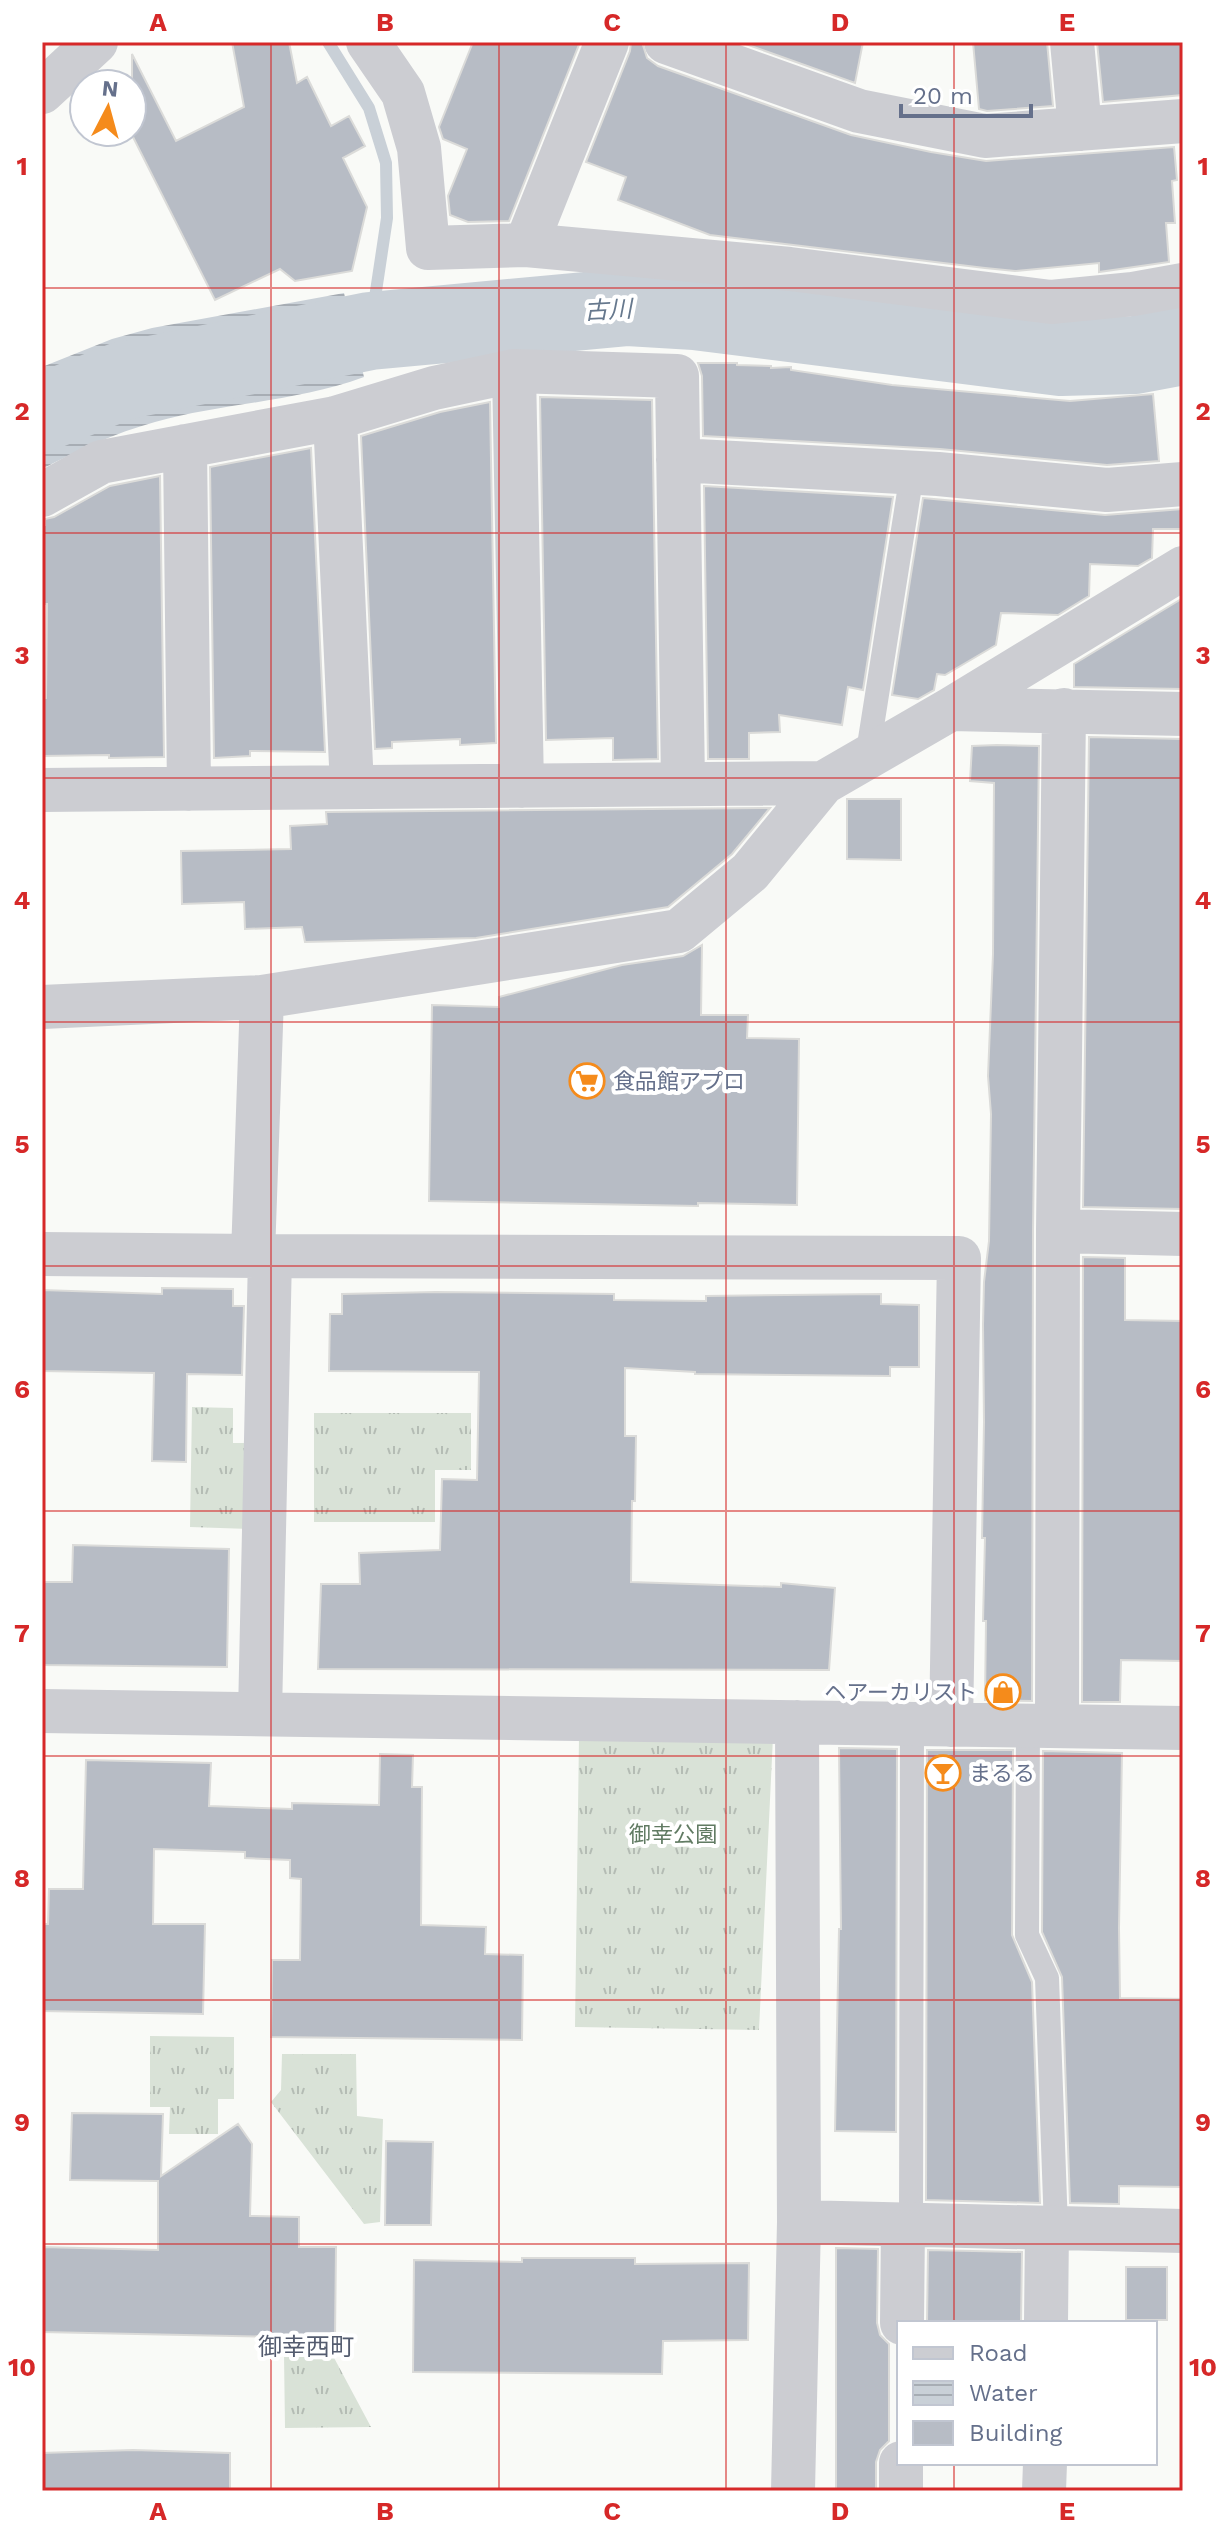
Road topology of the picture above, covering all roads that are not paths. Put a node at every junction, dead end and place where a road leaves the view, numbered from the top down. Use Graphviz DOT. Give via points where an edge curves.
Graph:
graph roads {
  1 [pos="96,42"];
  2 [pos="368,42"];
  3 [pos="607,42"];
  4 [pos="666,42"];
  5 [pos="1072,42"];
  6 [pos="42,92"];
  7 [pos="1182,127"];
  8 [pos="1080,129"];
  9 [pos="526,245"];
  10 [pos="1183,285"];
  11 [pos="514,371"];
  12 [pos="335,418"];
  13 [pos="185,446"];
  14 [pos="678,460"];
  15 [pos="912,473"];
  16 [pos="1183,484"];
  17 [pos="42,495"];
  18 [pos="1183,568"];
  19 [pos="951,709"];
  20 [pos="1064,710"];
  21 [pos="1183,714"];
  22 [pos="867,758"];
  23 [pos="823,783"];
  24 [pos="683,784"];
  25 [pos="522,786"];
  26 [pos="352,787"];
  27 [pos="189,789"];
  28 [pos="42,790"];
  29 [pos="262,997"];
  30 [pos="42,1007"];
  31 [pos="1058,1231"];
  32 [pos="1183,1234"];
  33 [pos="42,1254"];
  34 [pos="261,1255"];
  35 [pos="42,1711"];
  36 [pos="260,1714"];
  37 [pos="797,1722"];
  38 [pos="932,1724"];
  39 [pos="1042,1726"];
  40 [pos="1183,1728"];
  41 [pos="799,2222"];
  42 [pos="907,2224"];
  43 [pos="1052,2228"];
  44 [pos="1183,2231"];
  45 [pos="902,2321"];
  46 [pos="1046,2321"];
  47 [pos="901,2465"];
  48 [pos="1045,2465"];
  49 [pos="793,2491"];
  50 [pos="901,2491"];
  51 [pos="1044,2491"];
  1 -- 6 [label="street"];
  2 -- 9 [label="street" via="407,106 419,148 428,248"];
  3 -- 9 [label="street"];
  4 -- 8 [label="street" via="859,111 985,136"];
  5 -- 8 [label="street"];
  7 -- 8 [label="street"];
  9 -- 10 [label="street" via="790,269 1051,302"];
  11 -- 12 [label="street"];
  11 -- 14 [label="street" via="677,376"];
  11 -- 25 [label="street"];
  12 -- 13 [label="street"];
  12 -- 26 [label="street"];
  13 -- 17 [label="street" via="101,462"];
  13 -- 27 [label="street"];
  14 -- 15 [label="street"];
  14 -- 24 [label="street"];
  15 -- 16 [label="street" via="1107,490"];
  15 -- 22 [label="lane"];
  18 -- 19 [label="street"];
  19 -- 20 [label="street"];
  19 -- 22 [label="street"];
  20 -- 21 [label="street"];
  20 -- 31 [label="street"];
  22 -- 23 [label="street"];
  23 -- 24 [label="street"];
  23 -- 29 [label="street" via="750,872 679,931"];
  24 -- 25 [label="street"];
  25 -- 26 [label="street"];
  26 -- 27 [label="street"];
  27 -- 28 [label="street"];
  29 -- 30 [label="street"];
  29 -- 34 [label="street"];
  31 -- 32 [label="street"];
  31 -- 39 [label="street"];
  33 -- 34 [label="street"];
  34 -- 36 [label="street"];
  34 -- 38 [label="street" via="959,1258"];
  35 -- 36 [label="street"];
  36 -- 37 [label="street"];
  37 -- 38 [label="street"];
  37 -- 41 [label="street"];
  38 -- 39 [label="street"];
  38 -- 42 [label="lane"];
  39 -- 40 [label="street"];
  39 -- 43 [label="lane" via="1027,1935 1047,1978"];
  41 -- 42 [label="street"];
  41 -- 49 [label="street"];
  42 -- 43 [label="street"];
  42 -- 45 [label="street"];
  43 -- 44 [label="street"];
  43 -- 46 [label="street"];
  47 -- 50 [label="street"];
  48 -- 51 [label="street"];
}
